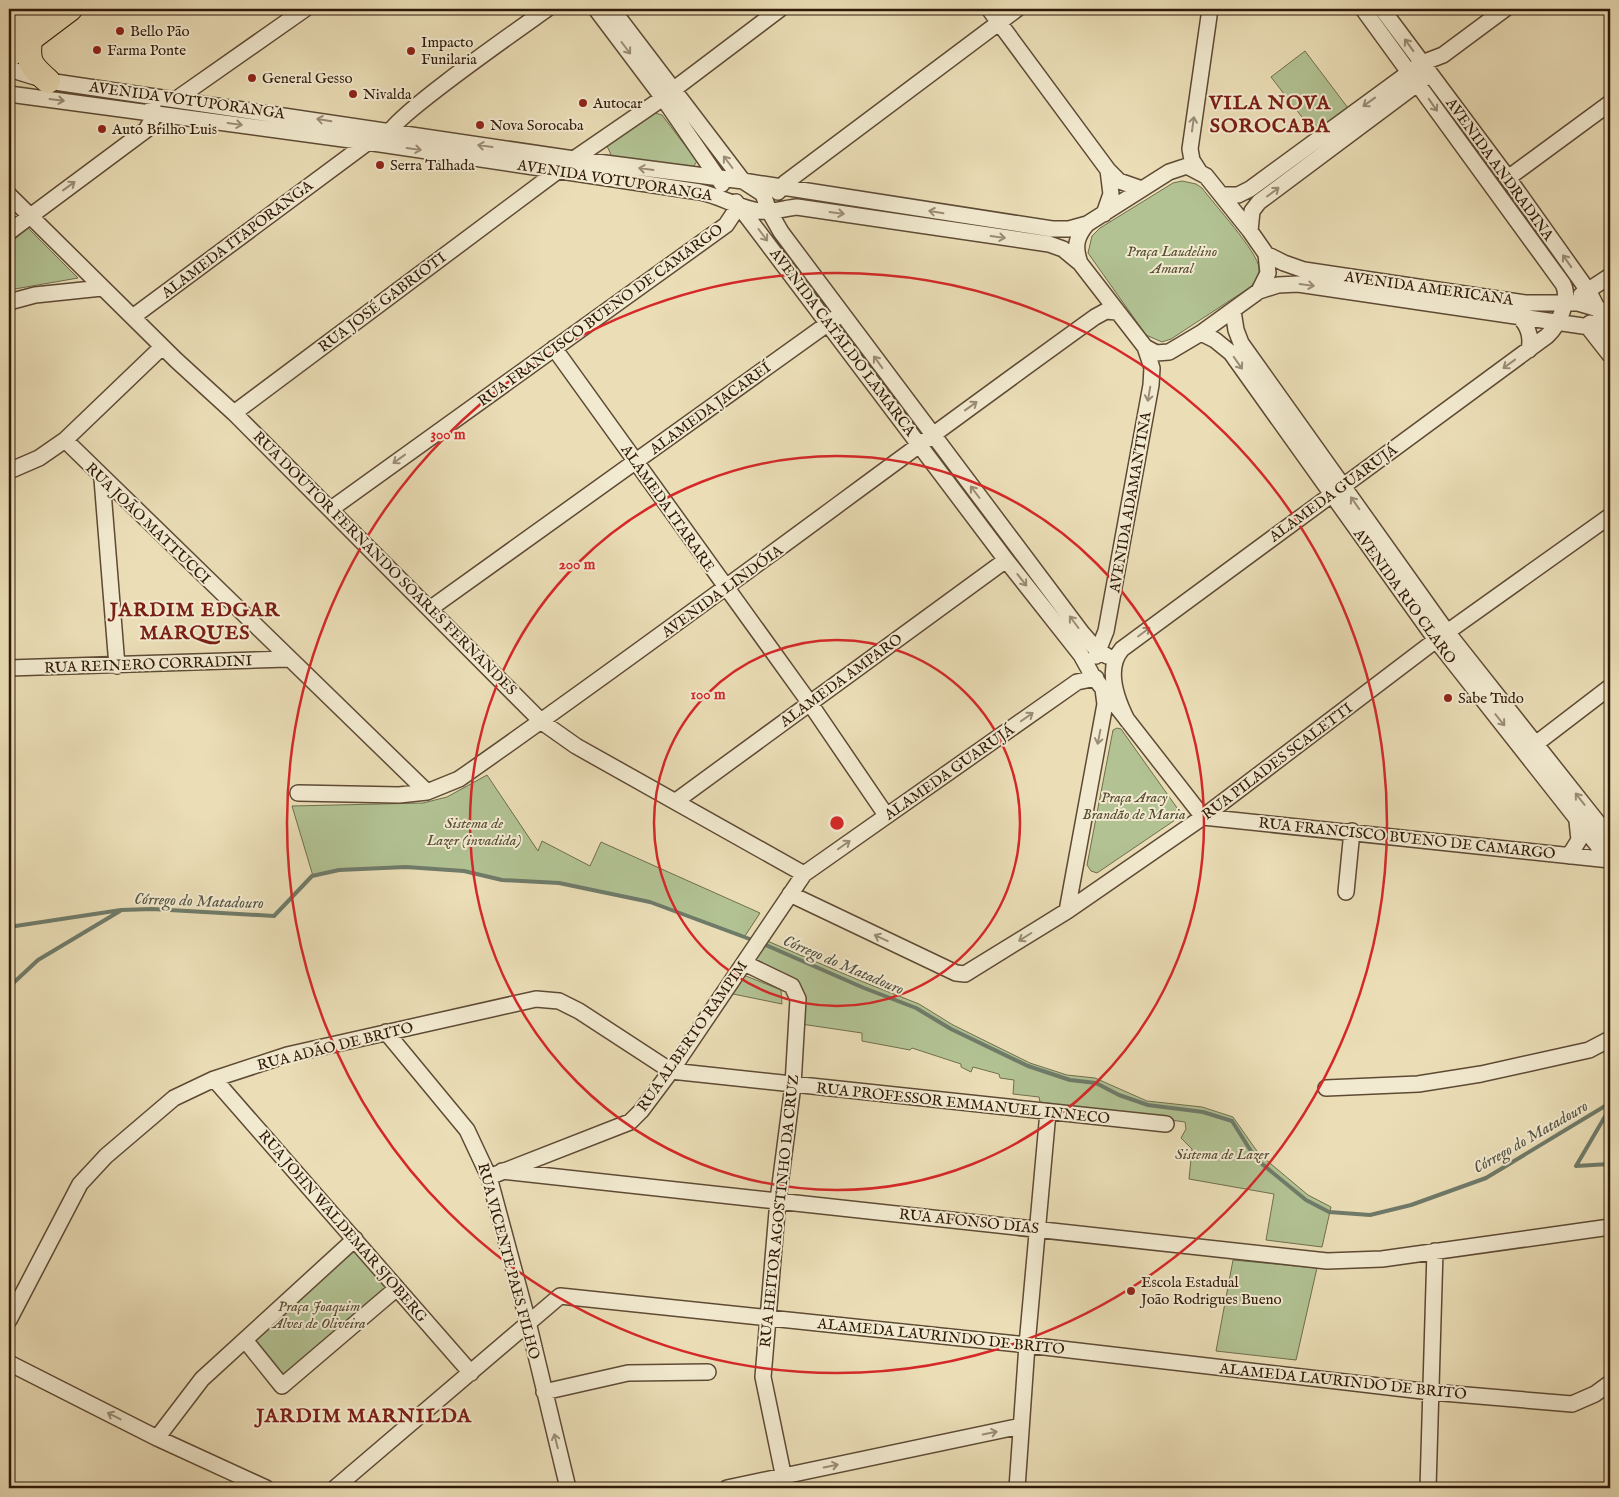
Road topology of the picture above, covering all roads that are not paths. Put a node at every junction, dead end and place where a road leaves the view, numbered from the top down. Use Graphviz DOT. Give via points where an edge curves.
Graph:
graph roads {
  1 [pos="35,9"];
  2 [pos="70,9"];
  3 [pos="305,9"];
  4 [pos="547,9"];
  5 [pos="596,9"];
  6 [pos="612,9"];
  7 [pos="780,9"];
  8 [pos="988,9"];
  9 [pos="1017,9"];
  10 [pos="1210,9"];
  11 [pos="1363,9"];
  12 [pos="1382,9"];
  13 [pos="1505,9"];
  14 [pos="999,22"];
  15 [pos="9,28"];
  16 [pos="30,40"];
  17 [pos="9,55"];
  18 [pos="1426,68"];
  19 [pos="9,69"];
  20 [pos="218,71"];
  21 [pos="1414,78"];
  22 [pos="48,81"];
  23 [pos="9,94"];
  24 [pos="149,94"];
  25 [pos="668,94"];
  26 [pos="178,98"];
  27 [pos="1610,103"];
  28 [pos="220,105"];
  29 [pos="413,108"];
  30 [pos="154,113"];
  31 [pos="378,128"];
  32 [pos="423,136"];
  33 [pos="337,138"];
  34 [pos="373,144"];
  35 [pos="703,156"];
  36 [pos="574,159"];
  37 [pos="340,162"];
  38 [pos="526,165"];
  39 [pos="559,170"];
  40 [pos="804,170"];
  41 [pos="1108,170"];
  42 [pos="1199,171"];
  43 [pos="694,175"];
  44 [pos="1508,178"];
  45 [pos="732,187"];
  46 [pos="780,188"];
  47 [pos="1142,189"];
  48 [pos="530,192"];
  49 [pos="712,194"];
  50 [pos="814,194"];
  51 [pos="9,195"];
  52 [pos="1221,195"];
  53 [pos="789,207"];
  54 [pos="769,211"];
  55 [pos="1104,214"];
  56 [pos="30,216"];
  57 [pos="1087,224"];
  58 [pos="724,227"];
  59 [pos="1250,231"];
  60 [pos="9,232"];
  61 [pos="781,232"];
  62 [pos="1266,254"];
  63 [pos="1080,263"];
  64 [pos="1610,276"];
  65 [pos="102,288"];
  66 [pos="1259,291"];
  67 [pos="1589,292"];
  68 [pos="9,302"];
  69 [pos="1563,304"];
  70 [pos="1603,310"];
  71 [pos="1233,311"];
  72 [pos="1117,312"];
  73 [pos="842,314"];
  74 [pos="134,316"];
  75 [pos="1519,316"];
  76 [pos="1560,322"];
  77 [pos="829,324"];
  78 [pos="1588,327"];
  79 [pos="1610,331"];
  80 [pos="1201,333"];
  81 [pos="162,347"];
  82 [pos="1145,347"];
  83 [pos="554,348"];
  84 [pos="1529,350"];
  85 [pos="1610,356"];
  86 [pos="234,412"];
  87 [pos="931,434"];
  88 [pos="65,440"];
  89 [pos="919,444"];
  90 [pos="635,461"];
  91 [pos="9,471"];
  92 [pos="102,479"];
  93 [pos="1336,490"];
  94 [pos="331,509"];
  95 [pos="1610,516"];
  96 [pos="1006,560"];
  97 [pos="725,589"];
  98 [pos="431,608"];
  99 [pos="1441,636"];
  100 [pos="1104,658"];
  101 [pos="288,659"];
  102 [pos="117,666"];
  103 [pos="9,668"];
  104 [pos="1096,679"];
  105 [pos="1610,687"];
  106 [pos="809,702"];
  107 [pos="1127,720"];
  108 [pos="542,722"];
  109 [pos="1531,747"];
  110 [pos="427,792"];
  111 [pos="298,793"];
  112 [pos="1233,794"];
  113 [pos="676,801"];
  114 [pos="886,815"];
  115 [pos="1203,817"];
  116 [pos="1248,821"];
  117 [pos="1577,821"];
  118 [pos="1352,831"];
  119 [pos="1610,838"];
  120 [pos="1569,856"];
  121 [pos="1610,861"];
  122 [pos="803,876"];
  123 [pos="1073,880"];
  124 [pos="1346,892"];
  125 [pos="790,894"];
  126 [pos="1092,894"];
  127 [pos="824,911"];
  128 [pos="1066,911"];
  129 [pos="747,959"];
  130 [pos="386,1032"];
  131 [pos="1610,1040"];
  132 [pos="671,1071"];
  133 [pos="214,1079"];
  134 [pos="793,1084"];
  135 [pos="1326,1088"];
  136 [pos="1048,1112"];
  137 [pos="1166,1124"];
  138 [pos="496,1174"];
  139 [pos="778,1200"];
  140 [pos="1610,1227"];
  141 [pos="1039,1228"];
  142 [pos="355,1239"];
  143 [pos="1435,1251"];
  144 [pos="398,1288"];
  145 [pos="766,1318"];
  146 [pos="9,1320"];
  147 [pos="528,1322"];
  148 [pos="245,1340"];
  149 [pos="1027,1345"];
  150 [pos="9,1364"];
  151 [pos="708,1372"];
  152 [pos="471,1373"];
  153 [pos="1610,1383"];
  154 [pos="544,1392"];
  155 [pos="1431,1392"];
  156 [pos="1021,1426"];
  157 [pos="157,1438"];
  158 [pos="785,1482"];
  159 [pos="266,1488"];
  160 [pos="335,1488"];
  161 [pos="568,1488"];
  162 [pos="727,1488"];
  163 [pos="1017,1488"];
  164 [pos="1428,1488"];
  1 -- 15 [label="main road"];
  2 -- 16 [label="main road"];
  3 -- 20 [label="street"];
  4 -- 29 [label="street"];
  5 -- 25 [label="street, AVENIDA CATALDO LAMARCA, one-way"];
  6 -- 25 [label="street, AVENIDA CATALDO LAMARCA"];
  7 -- 25 [label="street"];
  8 -- 14 [label="street"];
  9 -- 14 [label="street"];
  42 -- 10 [label="street, one-way" via="1190,149"];
  11 -- 21 [label="street, AVENIDA ANDRADINA"];
  18 -- 12 [label="street, AVENIDA ANDRADINA, one-way"];
  13 -- 18 [label="street"];
  14 -- 40 [label="street"];
  14 -- 41 [label="street"];
  16 -- 17 [label="main road"];
  16 -- 22 [label="main road" via="28,56 35,69"];
  18 -- 21 [label="street"];
  18 -- 44 [label="street, AVENIDA ANDRADINA"];
  19 -- 22 [label="street, AVENIDA VOTUPORANGA"];
  20 -- 26 [label="street"];
  20 -- 28 [label="street" via="211,95"];
  21 -- 52 [label="street, one-way" via="1250,189 1238,195"];
  59 -- 21 [label="street, one-way" via="1252,211 1259,202"];
  21 -- 69 [label="street, AVENIDA ANDRADINA, one-way" via="1563,284 1566,292"];
  22 -- 24 [label="street, AVENIDA VOTUPORANGA"];
  23 -- 30 [label="street, AVENIDA VOTUPORANGA, one-way"];
  24 -- 26 [label="street, AVENIDA VOTUPORANGA"];
  24 -- 30 [label="street"];
  25 -- 35 [label="street, AVENIDA CATALDO LAMARCA"];
  25 -- 36 [label="street"];
  45 -- 25 [label="street, AVENIDA CATALDO LAMARCA, one-way"];
  26 -- 28 [label="street, AVENIDA VOTUPORANGA"];
  27 -- 44 [label="street"];
  31 -- 28 [label="street, AVENIDA VOTUPORANGA, one-way"];
  29 -- 31 [label="street"];
  29 -- 32 [label="street" via="414,125"];
  30 -- 33 [label="street, AVENIDA VOTUPORANGA, one-way"];
  56 -- 30 [label="street, one-way" via="146,130"];
  31 -- 32 [label="street, AVENIDA VOTUPORANGA"];
  31 -- 34 [label="street" via="386,138"];
  31 -- 34 [label="street" via="364,129 361,136"];
  36 -- 32 [label="street, AVENIDA VOTUPORANGA, one-way"];
  33 -- 34 [label="street, AVENIDA VOTUPORANGA"];
  33 -- 37 [label="street" via="343,147"];
  34 -- 37 [label="street, ALAMEDA ITAPORANGA"];
  34 -- 38 [label="street, AVENIDA VOTUPORANGA, one-way"];
  35 -- 43 [label="street" via="705,167"];
  35 -- 45 [label="street, AVENIDA CATALDO LAMARCA"];
  43 -- 36 [label="street, AVENIDA VOTUPORANGA, one-way"];
  37 -- 74 [label="street, ALAMEDA ITAPORANGA"];
  38 -- 39 [label="street, AVENIDA VOTUPORANGA"];
  38 -- 48 [label="street" via="535,179"];
  39 -- 48 [label="street, RUA JOSÉ GABRIOTI"];
  39 -- 49 [label="street, AVENIDA VOTUPORANGA"];
  40 -- 46 [label="street"];
  40 -- 50 [label="street" via="804,184"];
  41 -- 47 [label="street" via="1119,181"];
  41 -- 55 [label="street" via="1111,194"];
  42 -- 47 [label="street" via="1187,166 1178,168"];
  42 -- 52 [label="street"];
  43 -- 45 [label="street, AVENIDA VOTUPORANGA"];
  67 -- 44 [label="street, AVENIDA ANDRADINA, one-way"];
  45 -- 46 [label="street, AVENIDA VOTUPORANGA"];
  45 -- 49 [label="street, AVENIDA VOTUPORANGA"];
  45 -- 54 [label="street, AVENIDA VOTUPORANGA" via="754,210"];
  45 -- 54 [label="street, AVENIDA CATALDO LAMARCA" via="763,194"];
  45 -- 58 [label="street, RUA FRANCISCO BUENO DE CAMARGO" via="732,219"];
  45 -- 77 [label="street, AVENIDA CATALDO LAMARCA, one-way"];
  46 -- 50 [label="street, AVENIDA VOTUPORANGA"];
  46 -- 54 [label="street"];
  47 -- 55 [label="street"];
  48 -- 86 [label="street, RUA JOSÉ GABRIOTI"];
  49 -- 58 [label="street" via="722,201 727,210"];
  57 -- 50 [label="street, AVENIDA VOTUPORANGA, one-way" via="1052,230"];
  51 -- 56 [label="street, RUA DOUTOR FERNANDO SOARES FERNANDES"];
  52 -- 59 [label="street"];
  53 -- 54 [label="street, AVENIDA VOTUPORANGA"];
  53 -- 61 [label="street, AVENIDA CATALDO LAMARCA" via="782,215"];
  53 -- 63 [label="street, AVENIDA VOTUPORANGA, one-way" via="1049,244 1063,249"];
  54 -- 61 [label="street, AVENIDA CATALDO LAMARCA"];
  55 -- 57 [label="street"];
  56 -- 60 [label="street"];
  56 -- 65 [label="street, RUA DOUTOR FERNANDO SOARES FERNANDES"];
  57 -- 63 [label="street" via="1076,242"];
  58 -- 83 [label="street, RUA FRANCISCO BUENO DE CAMARGO"];
  59 -- 62 [label="street"];
  61 -- 73 [label="street, AVENIDA CATALDO LAMARCA"];
  62 -- 66 [label="street" via="1268,273"];
  62 -- 69 [label="street, AVENIDA AMERICANA" via="1304,270 1525,303"];
  63 -- 72 [label="street"];
  64 -- 67 [label="street"];
  65 -- 68 [label="street" via="35,295"];
  65 -- 74 [label="street, RUA DOUTOR FERNANDO SOARES FERNANDES"];
  66 -- 71 [label="street"];
  66 -- 75 [label="street, AVENIDA AMERICANA, one-way" via="1278,285 1298,284"];
  67 -- 69 [label="street"];
  67 -- 70 [label="street, AVENIDA ANDRADINA"];
  69 -- 70 [label="street, AVENIDA AMERICANA" via="1578,303"];
  69 -- 76 [label="street, AVENIDA ANDRADINA"];
  70 -- 78 [label="street"];
  70 -- 79 [label="street, AVENIDA ANDRADINA"];
  71 -- 80 [label="street"];
  71 -- 93 [label="street, AVENIDA RIO CLARO" via="1241,343"];
  72 -- 82 [label="street"];
  87 -- 72 [label="street, AVENIDA LINDÓIA, one-way" via="1095,317 1106,311"];
  73 -- 77 [label="street, ALAMEDA JACAREÍ"];
  87 -- 73 [label="street, AVENIDA CATALDO LAMARCA, one-way"];
  74 -- 81 [label="street, RUA DOUTOR FERNANDO SOARES FERNANDES"];
  75 -- 76 [label="street, AVENIDA AMERICANA"];
  75 -- 84 [label="street" via="1528,329"];
  76 -- 78 [label="street, AVENIDA AMERICANA"];
  76 -- 84 [label="street, ALAMEDA GUARUJÁ"];
  77 -- 89 [label="street, AVENIDA CATALDO LAMARCA"];
  77 -- 90 [label="street, ALAMEDA JACAREÍ"];
  78 -- 79 [label="street, AVENIDA AMERICANA"];
  78 -- 85 [label="street"];
  80 -- 82 [label="street" via="1169,352 1156,354"];
  80 -- 93 [label="street, AVENIDA RIO CLARO, one-way" via="1230,353"];
  81 -- 86 [label="street, RUA DOUTOR FERNANDO SOARES FERNANDES"];
  81 -- 88 [label="street"];
  82 -- 100 [label="street, AVENIDA ADAMANTINA, one-way" via="1152,368 1151,385 1106,631"];
  83 -- 90 [label="street, ALAMEDA ITARARE"];
  83 -- 94 [label="street, RUA FRANCISCO BUENO DE CAMARGO, one-way"];
  84 -- 93 [label="street, ALAMEDA GUARUJÁ, one-way"];
  86 -- 94 [label="street, RUA DOUTOR FERNANDO SOARES FERNANDES"];
  87 -- 89 [label="street, AVENIDA LINDÓIA"];
  100 -- 87 [label="street, AVENIDA CATALDO LAMARCA, one-way"];
  88 -- 91 [label="street" via="39,458"];
  88 -- 92 [label="street, RUA JOÃO MATTUCCI"];
  89 -- 96 [label="street, AVENIDA CATALDO LAMARCA"];
  89 -- 97 [label="street, AVENIDA LINDÓIA"];
  90 -- 97 [label="street, ALAMEDA ITARARE"];
  90 -- 98 [label="street, ALAMEDA JACAREÍ"];
  92 -- 101 [label="street, RUA JOÃO MATTUCCI"];
  92 -- 102 [label="street"];
  93 -- 99 [label="street, AVENIDA RIO CLARO"];
  100 -- 93 [label="street, ALAMEDA GUARUJÁ, one-way" via="1116,658 1122,649"];
  94 -- 98 [label="street, RUA DOUTOR FERNANDO SOARES FERNANDES"];
  95 -- 99 [label="street, RUA PILADES SCALETTI"];
  96 -- 104 [label="street, AVENIDA CATALDO LAMARCA, one-way" via="1081,655"];
  96 -- 106 [label="street, ALAMEDA AMPARO"];
  97 -- 106 [label="street, ALAMEDA ITARARE"];
  97 -- 108 [label="street, AVENIDA LINDÓIA"];
  98 -- 108 [label="street, RUA DOUTOR FERNANDO SOARES FERNANDES"];
  99 -- 109 [label="street, AVENIDA RIO CLARO"];
  99 -- 112 [label="street, RUA PILADES SCALETTI"];
  100 -- 104 [label="street, ALAMEDA GUARUJÁ" via="1108,677"];
  100 -- 104 [label="street" via="1089,664"];
  100 -- 107 [label="street, AVENIDA CATALDO LAMARCA"];
  101 -- 102 [label="street, RUA REINERO CORRADINI"];
  101 -- 110 [label="street, RUA JOÃO MATTUCCI"];
  102 -- 103 [label="street, RUA REINERO CORRADINI"];
  104 -- 107 [label="street, AVENIDA CATALDO LAMARCA"];
  114 -- 104 [label="street, ALAMEDA GUARUJÁ, one-way" via="1077,682"];
  104 -- 123 [label="street, one-way" via="1105,704 1104,715"];
  105 -- 109 [label="street"];
  106 -- 113 [label="street, ALAMEDA AMPARO"];
  106 -- 114 [label="street, ALAMEDA ITARARE"];
  107 -- 115 [label="street, AVENIDA CATALDO LAMARCA"];
  108 -- 110 [label="street, AVENIDA LINDÓIA" via="459,779"];
  108 -- 113 [label="street, RUA DOUTOR FERNANDO SOARES FERNANDES" via="576,746"];
  109 -- 117 [label="street, AVENIDA RIO CLARO"];
  119 -- 109 [label="street, AVENIDA RIO CLARO, one-way"];
  110 -- 111 [label="street, AVENIDA LINDÓIA" via="399,795"];
  112 -- 115 [label="street, RUA PILADES SCALETTI"];
  112 -- 116 [label="street" via="1234,810"];
  113 -- 122 [label="street, RUA DOUTOR FERNANDO SOARES FERNANDES"];
  122 -- 114 [label="street, ALAMEDA GUARUJÁ, one-way"];
  115 -- 116 [label="street, RUA FRANCISCO BUENO DE CAMARGO"];
  115 -- 126 [label="street, RUA PILADES SCALETTI"];
  116 -- 118 [label="street, RUA FRANCISCO BUENO DE CAMARGO"];
  117 -- 120 [label="street" via="1579,840"];
  117 -- 121 [label="street, AVENIDA RIO CLARO"];
  118 -- 120 [label="street, RUA FRANCISCO BUENO DE CAMARGO"];
  118 -- 124 [label="street"];
  120 -- 121 [label="street, RUA FRANCISCO BUENO DE CAMARGO"];
  122 -- 125 [label="street, RUA ALBERTO RAMPIM"];
  122 -- 127 [label="street, RUA PILADES SCALETTI"];
  123 -- 126 [label="street" via="1081,893"];
  123 -- 128 [label="street"];
  125 -- 127 [label="street, RUA PILADES SCALETTI"];
  125 -- 129 [label="street, RUA ALBERTO RAMPIM"];
  126 -- 128 [label="street, RUA PILADES SCALETTI"];
  128 -- 127 [label="street, RUA PILADES SCALETTI, one-way" via="965,974 956,973"];
  129 -- 132 [label="street, RUA ALBERTO RAMPIM"];
  129 -- 134 [label="street, RUA HEITOR AGOSTINHO DA CRUZ" via="792,986 796,992"];
  130 -- 132 [label="street, RUA ADÃO DE BRITO" via="536,999 558,1000"];
  130 -- 133 [label="street, RUA ADÃO DE BRITO" via="287,1055"];
  130 -- 138 [label="street, RUA VICENTE PAES FILHO" via="467,1130"];
  131 -- 135 [label="street" via="1589,1050 1482,1074 1418,1084"];
  132 -- 134 [label="street, RUA PROFESSOR EMMANUEL INNECO"];
  132 -- 138 [label="street, RUA ALBERTO RAMPIM" via="630,1122"];
  133 -- 142 [label="street, RUA JOHN WALDEMAR SJOBERG"];
  133 -- 146 [label="street, RUA ADÃO DE BRITO" via="174,1098 106,1156 80,1184"];
  134 -- 136 [label="street, RUA PROFESSOR EMMANUEL INNECO"];
  134 -- 139 [label="street, RUA HEITOR AGOSTINHO DA CRUZ"];
  136 -- 137 [label="street, RUA PROFESSOR EMMANUEL INNECO"];
  136 -- 141 [label="street"];
  138 -- 139 [label="street, RUA AFONSO DIAS"];
  138 -- 147 [label="street, RUA VICENTE PAES FILHO"];
  139 -- 141 [label="street, RUA AFONSO DIAS"];
  139 -- 145 [label="street, RUA HEITOR AGOSTINHO DA CRUZ"];
  140 -- 143 [label="street, RUA AFONSO DIAS"];
  141 -- 143 [label="street, RUA AFONSO DIAS" via="1327,1261 1382,1259"];
  141 -- 149 [label="street"];
  142 -- 144 [label="street, RUA JOHN WALDEMAR SJOBERG"];
  142 -- 148 [label="street"];
  143 -- 155 [label="street"];
  144 -- 148 [label="street" via="282,1386"];
  144 -- 152 [label="street, RUA JOHN WALDEMAR SJOBERG"];
  145 -- 147 [label="street, ALAMEDA LAURINDO DE BRITO" via="560,1296"];
  145 -- 149 [label="street, ALAMEDA LAURINDO DE BRITO"];
  145 -- 158 [label="street, RUA HEITOR AGOSTINHO DA CRUZ" via="763,1376"];
  147 -- 152 [label="street, ALAMEDA LAURINDO DE BRITO"];
  147 -- 154 [label="street, RUA VICENTE PAES FILHO"];
  148 -- 157 [label="street" via="202,1379"];
  149 -- 155 [label="street, ALAMEDA LAURINDO DE BRITO"];
  149 -- 156 [label="street"];
  157 -- 150 [label="street, one-way"];
  151 -- 154 [label="street" via="628,1373"];
  152 -- 160 [label="street, ALAMEDA LAURINDO DE BRITO"];
  153 -- 155 [label="street, ALAMEDA LAURINDO DE BRITO" via="1572,1404"];
  161 -- 154 [label="street, RUA VICENTE PAES FILHO, one-way"];
  155 -- 164 [label="street"];
  158 -- 156 [label="street, one-way"];
  156 -- 163 [label="street"];
  157 -- 159 [label="street"];
  158 -- 162 [label="street"];
}
